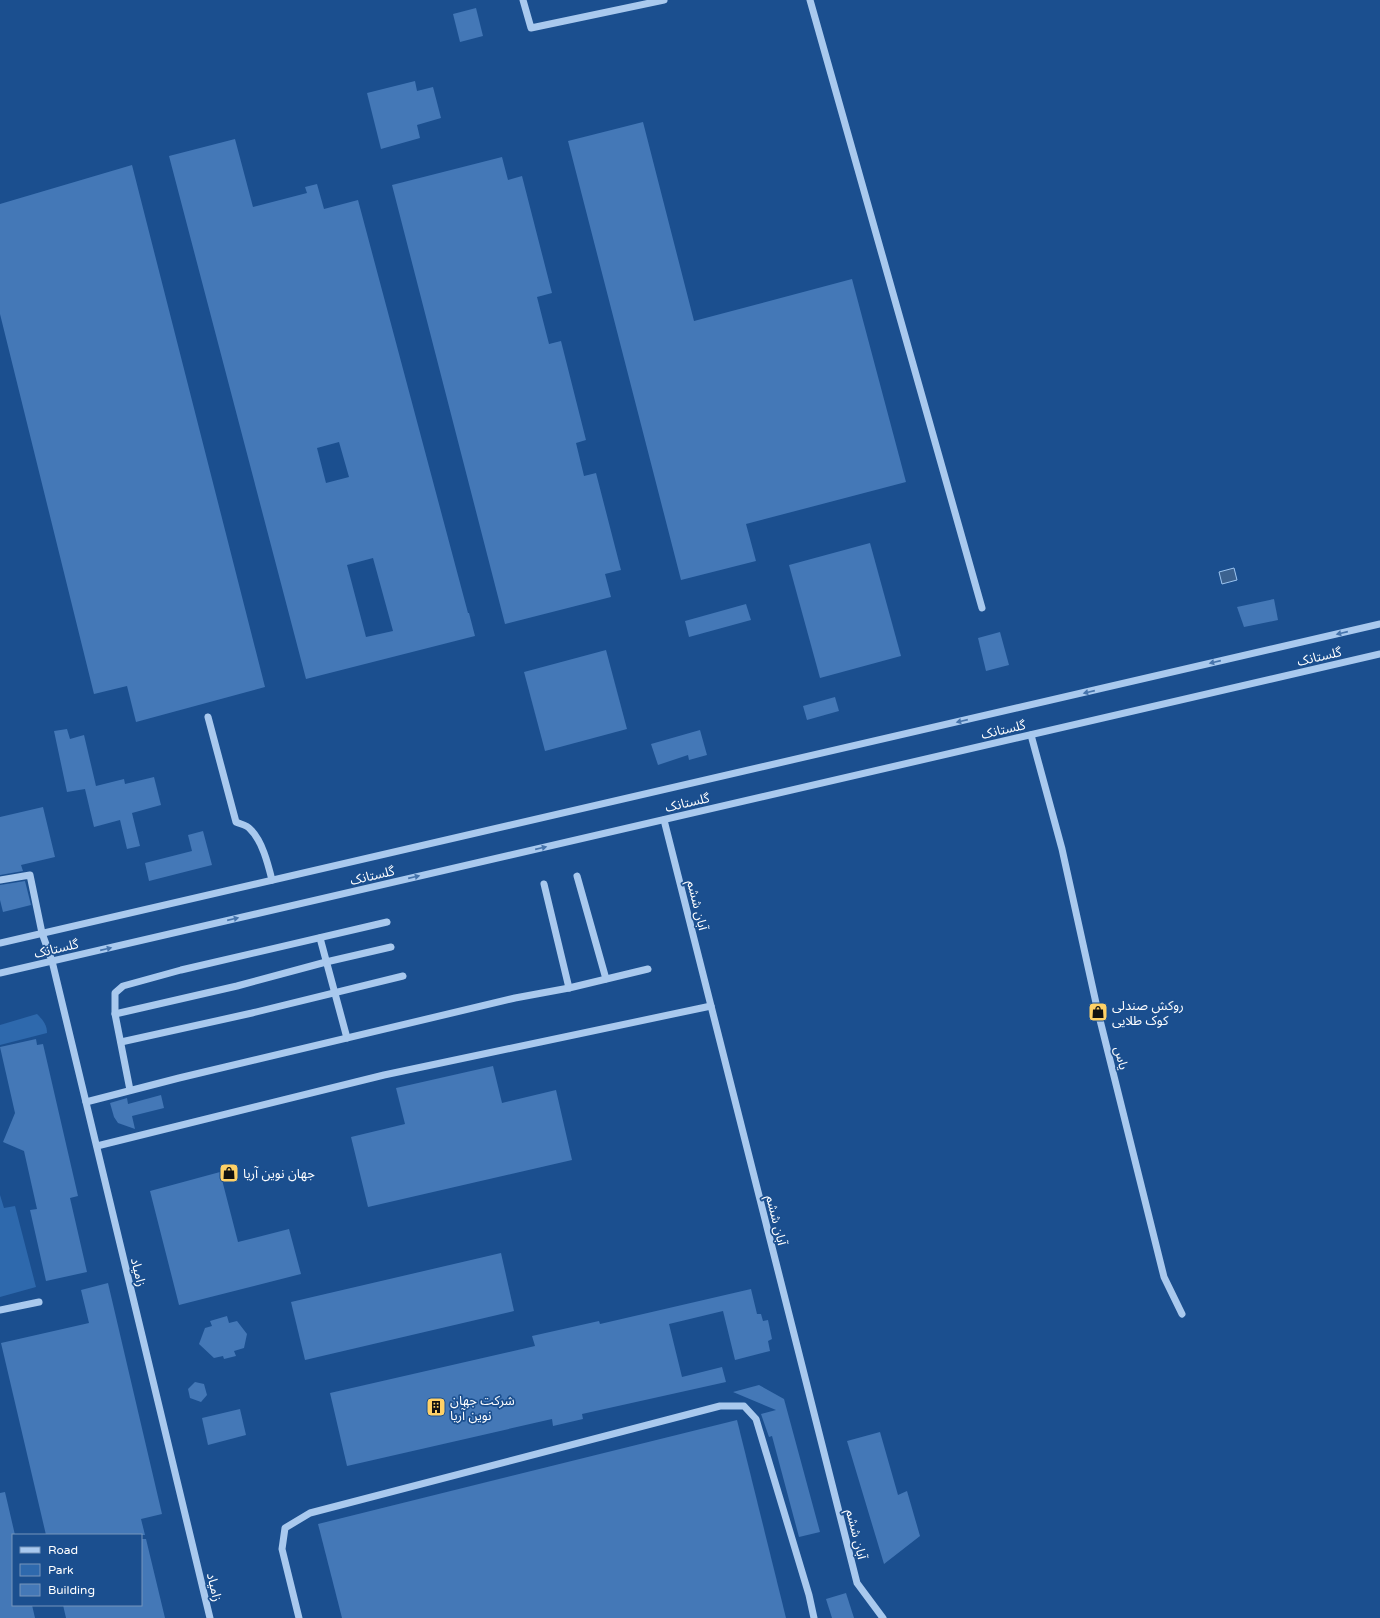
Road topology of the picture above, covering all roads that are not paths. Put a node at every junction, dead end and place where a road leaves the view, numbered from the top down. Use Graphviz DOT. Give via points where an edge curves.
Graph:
graph roads {
  1 [pos="523,0"];
  2 [pos="664,0"];
  3 [pos="810,0"];
  4 [pos="982,608"];
  5 [pos="1380,624"];
  6 [pos="1380,654"];
  7 [pos="208,717"];
  8 [pos="1032,735"];
  9 [pos="664,820"];
  10 [pos="577,876"];
  11 [pos="0,880"];
  12 [pos="272,880"];
  13 [pos="544,884"];
  14 [pos="387,922"];
  15 [pos="42,933"];
  16 [pos="320,938"];
  17 [pos="0,943"];
  18 [pos="391,947"];
  19 [pos="52,961"];
  20 [pos="326,962"];
  21 [pos="648,969"];
  22 [pos="0,973"];
  23 [pos="403,976"];
  24 [pos="606,979"];
  25 [pos="569,988"];
  26 [pos="335,993"];
  27 [pos="711,1006"];
  28 [pos="115,1014"];
  29 [pos="347,1038"];
  30 [pos="121,1042"];
  31 [pos="130,1090"];
  32 [pos="86,1102"];
  33 [pos="97,1146"];
  34 [pos="39,1302"];
  35 [pos="0,1310"];
  36 [pos="1182,1314"];
  37 [pos="210,1618"];
  38 [pos="299,1618"];
  39 [pos="814,1618"];
  40 [pos="883,1618"];
  1 -- 2 [label="street" via="531,28"];
  3 -- 4 [label="street"];
  5 -- 12 [label="street, گلستانک, one-way"];
  6 -- 8 [label="street, گلستانک"];
  7 -- 12 [label="street" via="236,822 250,828 260,844 268,861"];
  8 -- 9 [label="street, گلستانک"];
  8 -- 36 [label="street, یاس" via="1062,849 1098,1012 1163,1270"];
  19 -- 9 [label="street, گلستانک, one-way"];
  9 -- 27 [label="street, آبان ششم"];
  10 -- 24 [label="street"];
  11 -- 15 [label="street, زامیاد" via="30,875"];
  12 -- 15 [label="street, گلستانک"];
  13 -- 25 [label="street"];
  14 -- 16 [label="street"];
  15 -- 17 [label="street, گلستانک"];
  15 -- 19 [label="street, زامیاد"];
  16 -- 20 [label="street"];
  16 -- 28 [label="street" via="123,986 115,993"];
  18 -- 20 [label="street"];
  19 -- 22 [label="street, گلستانک"];
  19 -- 32 [label="street, زامیاد"];
  20 -- 26 [label="street"];
  20 -- 28 [label="street" via="237,986"];
  21 -- 24 [label="street"];
  23 -- 26 [label="street"];
  24 -- 25 [label="street"];
  25 -- 29 [label="street" via="515,998"];
  26 -- 29 [label="street"];
  26 -- 30 [label="street"];
  27 -- 33 [label="street" via="384,1075"];
  27 -- 40 [label="street, آبان ششم" via="857,1582"];
  28 -- 30 [label="street"];
  29 -- 31 [label="street"];
  30 -- 31 [label="street"];
  31 -- 32 [label="street"];
  32 -- 33 [label="street, زامیاد"];
  33 -- 37 [label="street, زامیاد"];
  34 -- 35 [label="street"];
  38 -- 39 [label="street" via="282,1549 285,1528 310,1513 720,1406 744,1406 756,1419"];
}
